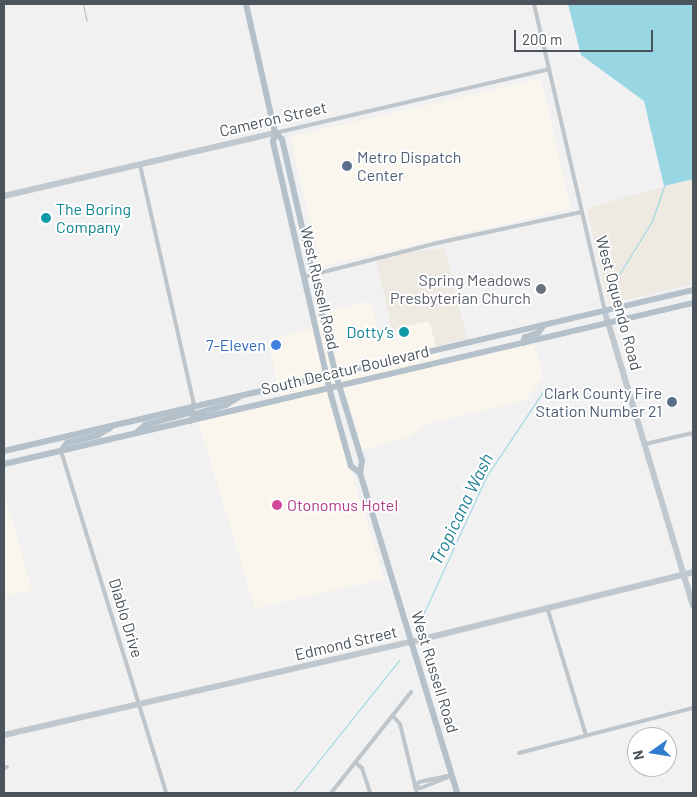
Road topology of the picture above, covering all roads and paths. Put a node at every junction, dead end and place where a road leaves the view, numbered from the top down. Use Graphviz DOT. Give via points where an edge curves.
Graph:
graph roads {
  1 [pos="246,4"];
  2 [pos="534,4"];
  3 [pos="549,69"];
  4 [pos="275,133"];
  5 [pos="140,164"];
  6 [pos="4,196"];
  7 [pos="582,212"];
  8 [pos="313,273"];
  9 [pos="304,277"];
  10 [pos="693,290"];
  11 [pos="693,303"];
  12 [pos="605,311"];
  13 [pos="608,323"];
  14 [pos="544,325"];
  15 [pos="523,343"];
  16 [pos="336,372"];
  17 [pos="326,375"];
  18 [pos="339,386"];
  19 [pos="329,388"];
  20 [pos="244,394"];
  21 [pos="194,405"];
  22 [pos="190,421"];
  23 [pos="115,424"];
  24 [pos="136,433"];
  25 [pos="693,433"];
  26 [pos="645,444"];
  27 [pos="61,451"];
  28 [pos="4,452"];
  29 [pos="4,464"];
  30 [pos="360,473"];
  31 [pos="693,572"];
  32 [pos="684,574"];
  33 [pos="693,605"];
  34 [pos="547,607"];
  35 [pos="411,642"];
  36 [pos="411,692"];
  37 [pos="139,704"];
  38 [pos="693,708"];
  39 [pos="393,716"];
  40 [pos="4,735"];
  41 [pos="586,735"];
  42 [pos="519,753"];
  43 [pos="356,763"];
  44 [pos="452,775"];
  45 [pos="415,786"];
  46 [pos="166,793"];
  47 [pos="331,793"];
  48 [pos="370,793"];
  49 [pos="417,793"];
  50 [pos="457,793"];
  1 -- 4 [label="main road, West Russell Road"];
  2 -- 3 [label="street, West Oquendo Road"];
  3 -- 4 [label="street, Cameron Street"];
  3 -- 7 [label="street, West Oquendo Road"];
  4 -- 5 [label="street, Cameron Street"];
  4 -- 8 [label="main road, West Russell Road" via="282,139"];
  4 -- 9 [label="main road, West Russell Road" via="272,142"];
  5 -- 6 [label="street, Cameron Street"];
  5 -- 21 [label="street"];
  7 -- 8 [label="street"];
  7 -- 12 [label="street, West Oquendo Road"];
  8 -- 9 [label="street"];
  8 -- 16 [label="main road, West Russell Road"];
  9 -- 17 [label="main road, West Russell Road"];
  10 -- 12 [label="main road, South Decatur Boulevard"];
  11 -- 13 [label="main road, South Decatur Boulevard"];
  12 -- 13 [label="street, West Oquendo Road"];
  12 -- 14 [label="main road, South Decatur Boulevard"];
  13 -- 15 [label="main road, South Decatur Boulevard"];
  13 -- 26 [label="street, West Oquendo Road"];
  14 -- 15 [label="main road" via="538,333 525,337"];
  14 -- 16 [label="main road, South Decatur Boulevard"];
  15 -- 18 [label="main road, South Decatur Boulevard"];
  16 -- 17 [label="main road, South Decatur Boulevard"];
  16 -- 18 [label="main road, West Russell Road"];
  17 -- 19 [label="main road, West Russell Road"];
  17 -- 20 [label="main road, South Decatur Boulevard"];
  18 -- 19 [label="main road, South Decatur Boulevard"];
  18 -- 30 [label="main road, West Russell Road" via="362,461"];
  19 -- 22 [label="main road, South Decatur Boulevard"];
  19 -- 30 [label="main road, West Russell Road" via="351,466"];
  20 -- 21 [label="main road, South Decatur Boulevard"];
  20 -- 22 [label="main road" via="226,405 195,414"];
  21 -- 23 [label="main road, South Decatur Boulevard"];
  21 -- 24 [label="main road" via="189,413 145,425"];
  22 -- 24 [label="main road, South Decatur Boulevard"];
  23 -- 27 [label="main road" via="98,435 67,443"];
  23 -- 28 [label="main road, South Decatur Boulevard"];
  24 -- 27 [label="main road, South Decatur Boulevard"];
  25 -- 26 [label="street"];
  26 -- 32 [label="street, West Oquendo Road"];
  27 -- 29 [label="main road, South Decatur Boulevard"];
  27 -- 37 [label="street, Diablo Drive"];
  30 -- 35 [label="main road, West Russell Road"];
  31 -- 32 [label="street, Edmond Street"];
  32 -- 33 [label="street, West Oquendo Road"];
  32 -- 34 [label="street, Edmond Street"];
  34 -- 35 [label="street, Edmond Street"];
  34 -- 41 [label="street"];
  35 -- 37 [label="street, Edmond Street"];
  35 -- 44 [label="main road, West Russell Road"];
  36 -- 39 [label="street"];
  37 -- 40 [label="street, Edmond Street"];
  37 -- 46 [label="street, Diablo Drive"];
  38 -- 41 [label="street"];
  39 -- 43 [label="street"];
  39 -- 45 [label="street" via="400,724"];
  41 -- 42 [label="street"];
  43 -- 47 [label="street"];
  43 -- 48 [label="street" via="362,768"];
  44 -- 45 [label="street" via="440,782"];
  44 -- 50 [label="main road, West Russell Road"];
  45 -- 49 [label="street"];
}
